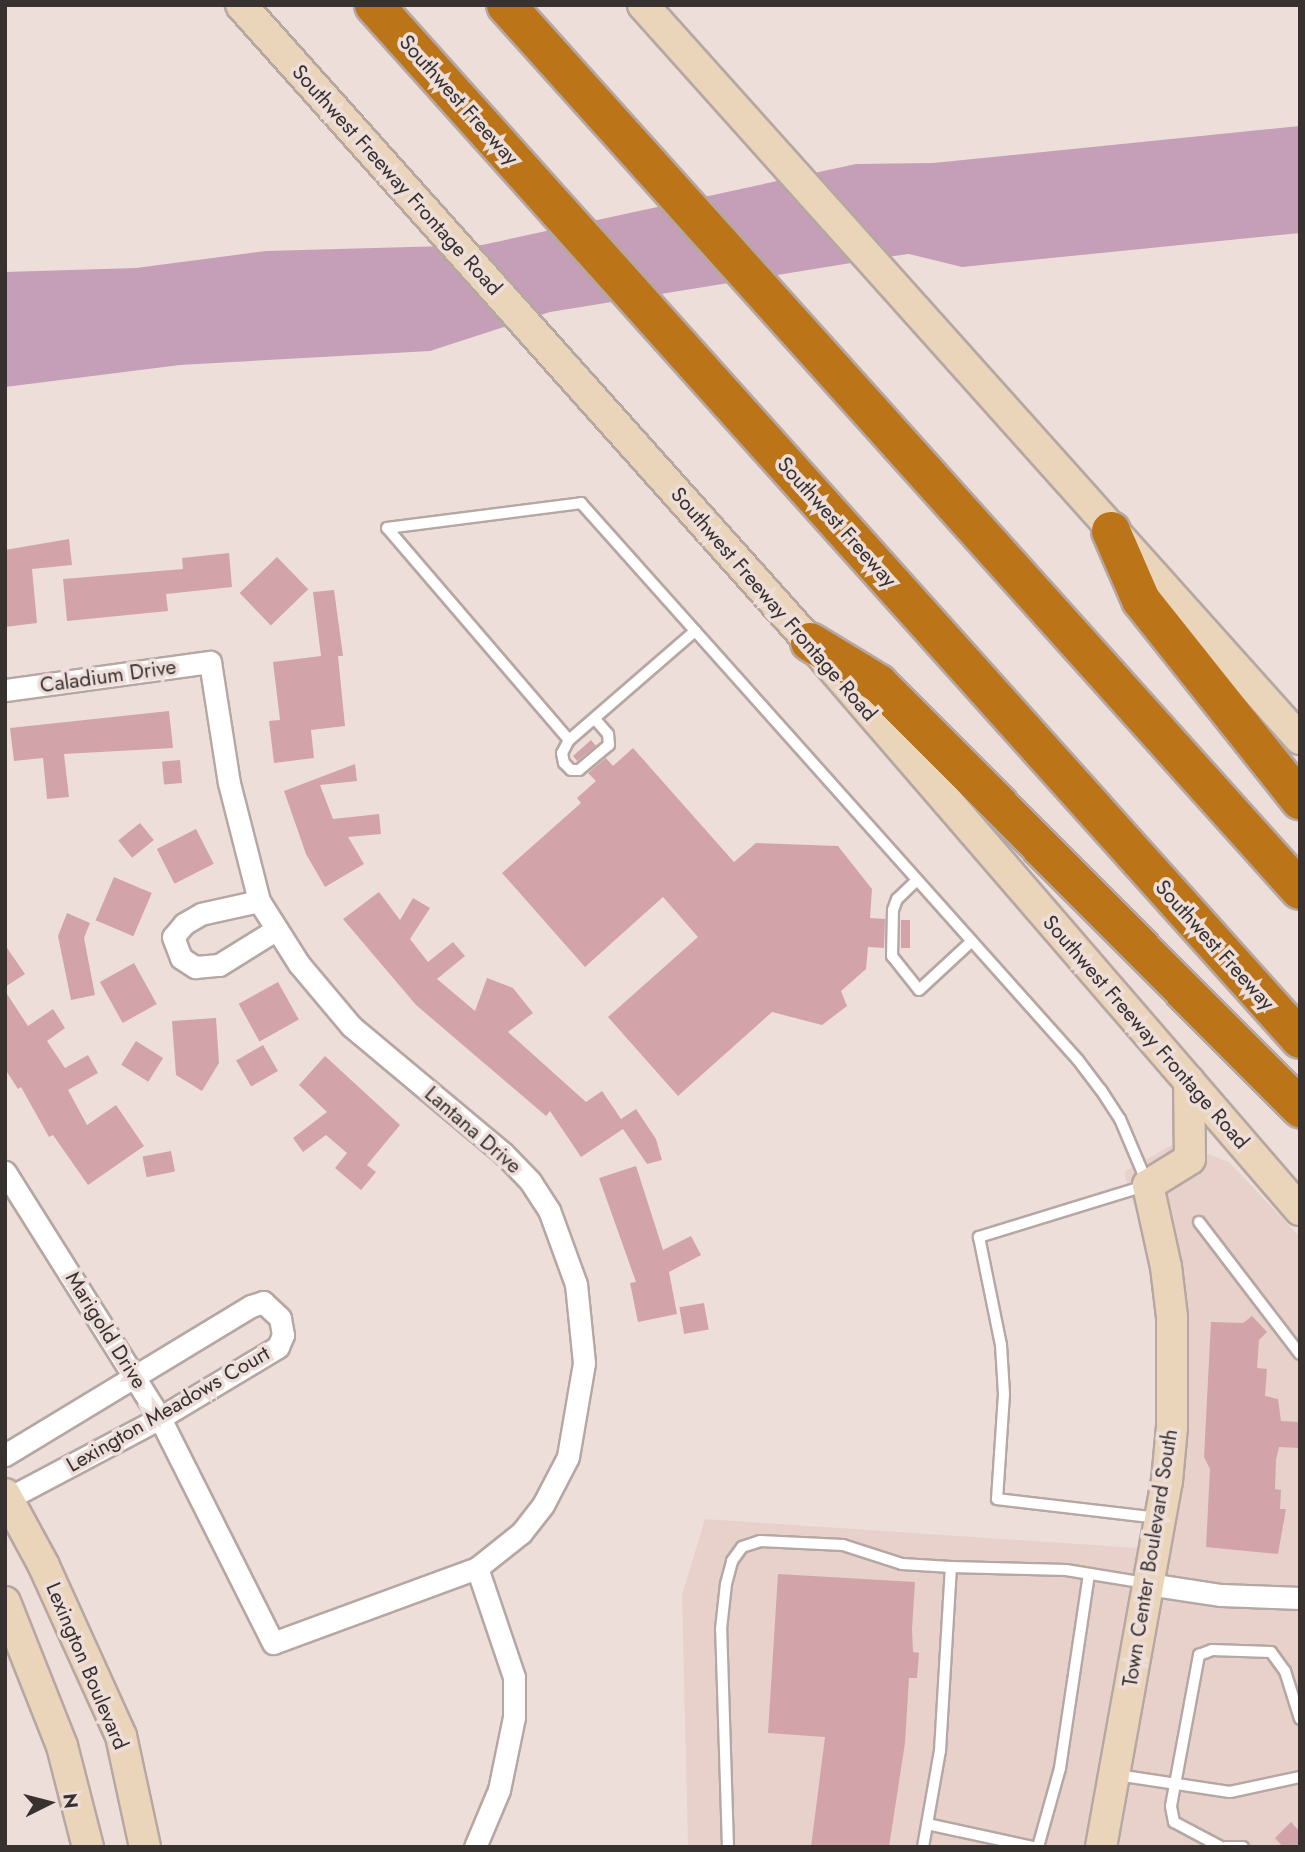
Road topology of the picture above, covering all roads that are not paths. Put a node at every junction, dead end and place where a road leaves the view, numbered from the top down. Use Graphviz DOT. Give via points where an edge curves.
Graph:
graph roads {
  1 [pos="241,5"];
  2 [pos="374,5"];
  3 [pos="506,5"];
  4 [pos="643,5"];
  5 [pos="1111,531"];
  6 [pos="695,631"];
  7 [pos="810,642"];
  8 [pos="210,662"];
  9 [pos="5,690"];
  10 [pos="595,719"];
  11 [pos="1300,739"];
  12 [pos="569,740"];
  13 [pos="1300,800"];
  14 [pos="917,880"];
  15 [pos="1300,890"];
  16 [pos="260,901"];
  17 [pos="277,929"];
  18 [pos="971,941"];
  19 [pos="1300,1039"];
  20 [pos="1189,1082"];
  21 [pos="1300,1108"];
  22 [pos="5,1172"];
  23 [pos="1148,1185"];
  24 [pos="1300,1210"];
  25 [pos="1199,1222"];
  26 [pos="1300,1354"];
  27 [pos="135,1376"];
  28 [pos="160,1418"];
  29 [pos="5,1455"];
  30 [pos="6,1497"];
  31 [pos="1160,1518"];
  32 [pos="951,1567"];
  33 [pos="477,1568"];
  34 [pos="1089,1574"];
  35 [pos="1148,1584"];
  36 [pos="1300,1598"];
  37 [pos="5,1602"];
  38 [pos="274,1643"];
  39 [pos="1300,1718"];
  40 [pos="1115,1775"];
  41 [pos="1300,1777"];
  42 [pos="1173,1784"];
  43 [pos="927,1824"];
  44 [pos="88,1847"];
  45 [pos="145,1847"];
  46 [pos="475,1847"];
  47 [pos="727,1847"];
  48 [pos="923,1847"];
  49 [pos="1035,1847"];
  50 [pos="1101,1847"];
  51 [pos="1221,1847"];
  52 [pos="1226,1847"];
  53 [pos="1243,1847"];
  1 -- 7 [label="main road, Southwest Freeway Frontage Road"];
  2 -- 19 [label="highway, Southwest Freeway"];
  3 -- 15 [label="highway"];
  4 -- 5 [label="main road"];
  5 -- 11 [label="main road"];
  5 -- 13 [label="highway" via="1141,600"];
  6 -- 10 [label="lane"];
  6 -- 12 [label="lane" via="581,503 391,525 388,533"];
  6 -- 14 [label="lane"];
  7 -- 20 [label="main road, Southwest Freeway Frontage Road"];
  7 -- 21 [label="highway" via="879,684"];
  8 -- 9 [label="street, Caladium Drive"];
  8 -- 16 [label="street, Lantana Drive" via="229,783"];
  10 -- 12 [label="lane"];
  10 -- 12 [label="lane" via="608,734 609,745 579,770 571,771 564,763 562,753"];
  14 -- 18 [label="lane"];
  14 -- 18 [label="lane" via="897,899 893,910 892,956 919,990"];
  16 -- 17 [label="street, Lantana Drive"];
  16 -- 17 [label="street" via="201,914 184,924 173,937 181,958 195,967 219,965"];
  17 -- 33 [label="street, Lantana Drive" via="299,964 351,1026 530,1181 549,1210 576,1284 584,1363 568,1457 543,1505 521,1533"];
  18 -- 23 [label="lane" via="1101,1090 1120,1119"];
  20 -- 23 [label="main road" via="1190,1159"];
  20 -- 24 [label="main road, Southwest Freeway Frontage Road"];
  22 -- 27 [label="street, Marigold Drive"];
  23 -- 31 [label="main road, Town Center Boulevard South" via="1172,1317 1172,1427"];
  23 -- 31 [label="lane" via="979,1237 1002,1345 1004,1406 997,1499"];
  25 -- 26 [label="lane"];
  27 -- 28 [label="street, Marigold Drive"];
  27 -- 28 [label="street, Lexington Meadows Court" via="251,1306 263,1302 280,1318 284,1335 278,1347"];
  27 -- 29 [label="street, Lexington Meadows Court"];
  28 -- 30 [label="street, Lexington Meadows Court"];
  28 -- 38 [label="street, Marigold Drive"];
  30 -- 45 [label="main road, Lexington Boulevard" via="43,1564 121,1736"];
  31 -- 35 [label="main road, Town Center Boulevard South"];
  32 -- 34 [label="lane"];
  32 -- 43 [label="lane" via="940,1751"];
  32 -- 47 [label="lane" via="902,1564 843,1545 760,1541 742,1547 729,1573 721,1629"];
  33 -- 38 [label="street, Lantana Drive"];
  33 -- 46 [label="street" via="514,1677 514,1717 499,1790"];
  34 -- 35 [label="lane"];
  34 -- 49 [label="lane" via="1060,1768"];
  35 -- 36 [label="street" via="1221,1595"];
  35 -- 40 [label="main road, Town Center Boulevard South"];
  37 -- 44 [label="main road" via="62,1746"];
  39 -- 42 [label="lane" via="1285,1671 1271,1652 1212,1650 1199,1654"];
  40 -- 42 [label="lane"];
  40 -- 50 [label="main road, Town Center Boulevard South"];
  41 -- 42 [label="lane" via="1230,1793"];
  42 -- 51 [label="lane" via="1174,1822"];
  43 -- 48 [label="lane"];
  43 -- 49 [label="lane"];
  52 -- 53 [label="lane"];
}
